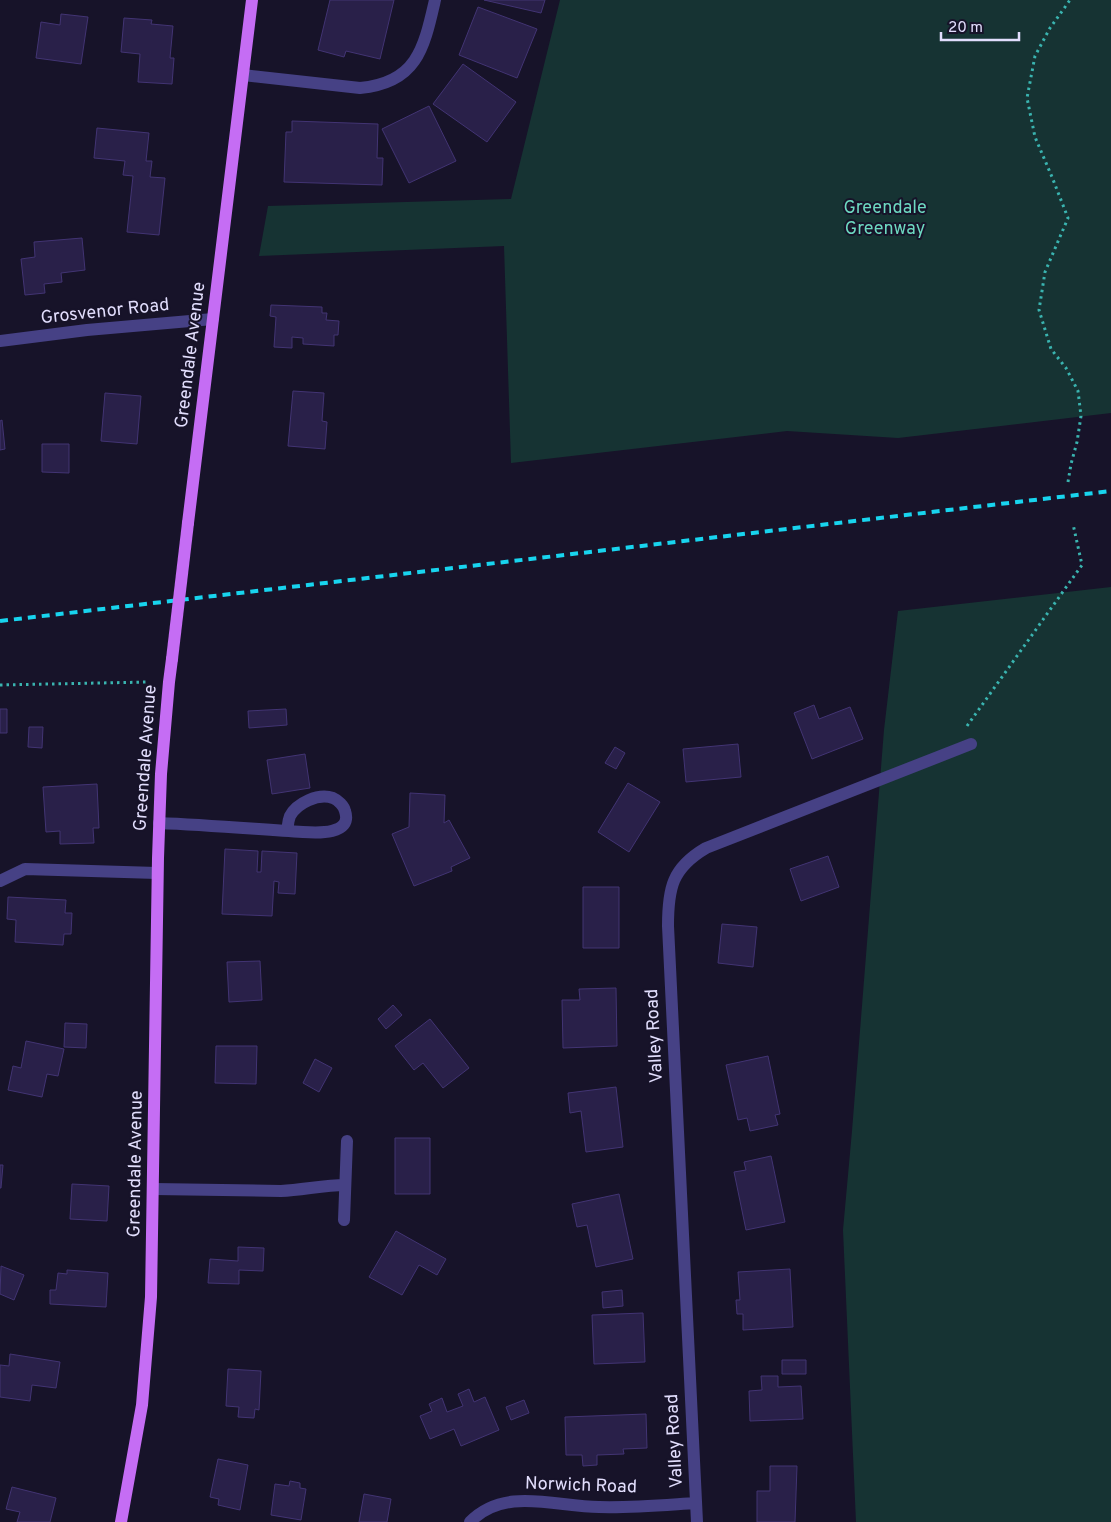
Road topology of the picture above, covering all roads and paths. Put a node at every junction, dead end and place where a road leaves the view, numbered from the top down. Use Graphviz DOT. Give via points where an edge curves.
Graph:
graph roads {
  1 [pos="252,0"];
  2 [pos="435,0"];
  3 [pos="1070,0"];
  4 [pos="243,75"];
  5 [pos="213,320"];
  6 [pos="0,341"];
  7 [pos="1068,482"];
  8 [pos="1073,524"];
  9 [pos="169,682"];
  10 [pos="0,685"];
  11 [pos="971,744"];
  12 [pos="948,753"];
  13 [pos="159,824"];
  14 [pos="287,831"];
  15 [pos="157,873"];
  16 [pos="0,881"];
  17 [pos="347,1141"];
  18 [pos="345,1185"];
  19 [pos="154,1189"];
  20 [pos="344,1220"];
  21 [pos="696,1503"];
  22 [pos="121,1522"];
  23 [pos="470,1522"];
  24 [pos="697,1522"];
  1 -- 4 [label="main road, Greendale Avenue"];
  2 -- 4 [label="street" via="418,55 400,76 388,84 360,88"];
  3 -- 7 [label="path" via="1035,56 1027,98 1035,137 1068,218 1045,272 1039,310 1051,349 1078,391 1081,416"];
  4 -- 5 [label="main road, Greendale Avenue"];
  5 -- 6 [label="street, Grosvenor Road"];
  5 -- 9 [label="main road, Greendale Avenue, bridge"];
  8 -- 12 [label="path" via="1082,565"];
  9 -- 10 [label="path"];
  9 -- 13 [label="main road, Greendale Avenue"];
  11 -- 12 [label="street, Valley Road"];
  12 -- 21 [label="street, Valley Road" via="706,848 686,862 672,882 668,926"];
  13 -- 14 [label="street"];
  13 -- 15 [label="main road, Greendale Avenue"];
  14 -- 14 [label="street" via="322,832 340,828 346,823 345,809 334,798 309,800 291,815"];
  15 -- 16 [label="street" via="26,869"];
  15 -- 19 [label="main road, Greendale Avenue"];
  17 -- 18 [label="street"];
  18 -- 19 [label="street" via="282,1191"];
  18 -- 20 [label="street"];
  19 -- 22 [label="main road, Greendale Avenue" via="146,1368"];
  21 -- 23 [label="street, Norwich Road" via="599,1507 522,1500 495,1506"];
  21 -- 24 [label="street, Valley Road"];
}
